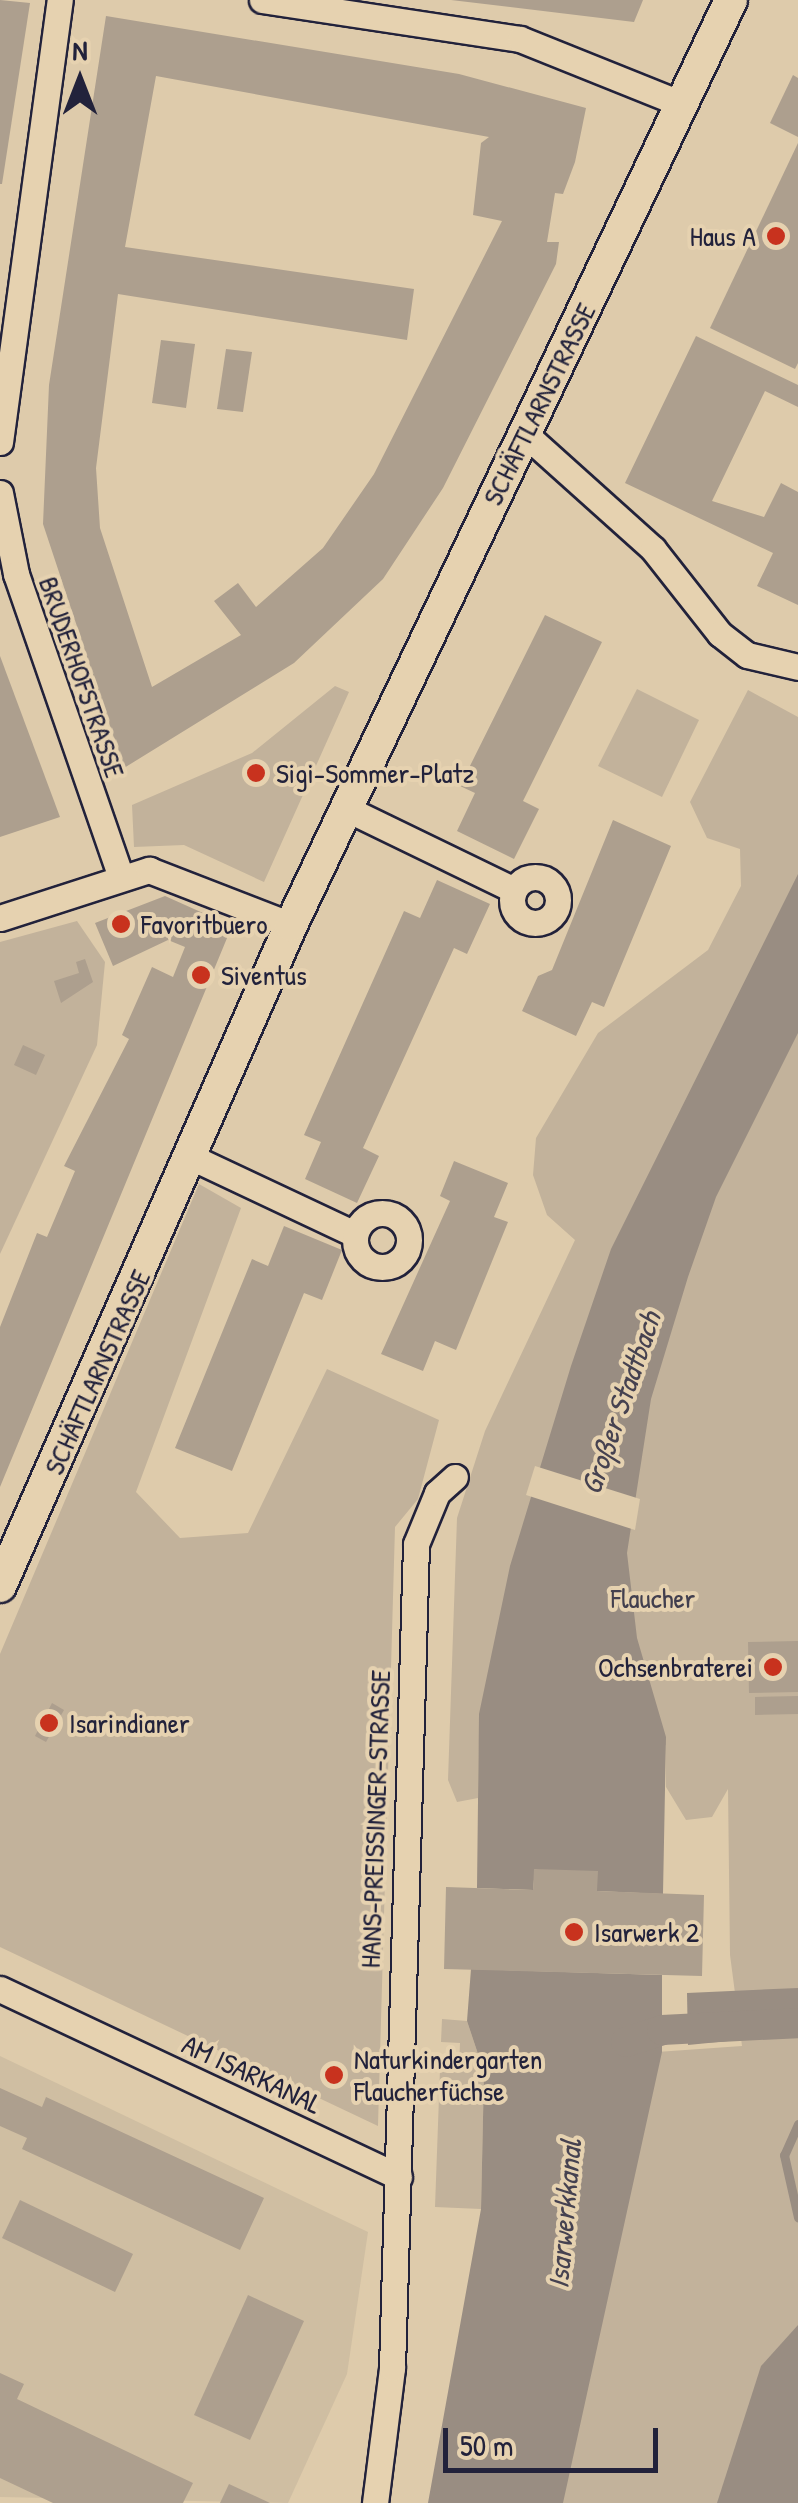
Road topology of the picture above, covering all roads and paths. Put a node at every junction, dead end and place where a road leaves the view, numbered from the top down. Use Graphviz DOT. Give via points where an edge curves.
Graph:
graph roads {
  1 [pos="60,0"];
  2 [pos="262,0"];
  3 [pos="732,0"];
  4 [pos="396,11"];
  5 [pos="682,104"];
  6 [pos="524,434"];
  7 [pos="0,442"];
  8 [pos="0,493"];
  9 [pos="798,667"];
  10 [pos="345,808"];
  11 [pos="121,877"];
  12 [pos="514,890"];
  13 [pos="0,918"];
  14 [pos="291,925"];
  15 [pos="191,1156"];
  16 [pos="355,1234"];
  17 [pos="456,1477"];
  18 [pos="0,1586"];
  19 [pos="0,1989"];
  20 [pos="398,2177"];
  21 [pos="375,2503"];
  1 -- 7 [label="street"];
  2 -- 4 [label="street"];
  3 -- 5 [label="street, SCHÄFTLARNSTRASSE"];
  4 -- 5 [label="street" via="520,39"];
  5 -- 6 [label="street, SCHÄFTLARNSTRASSE"];
  6 -- 9 [label="street" via="653,549 720,634 747,655"];
  6 -- 10 [label="street, SCHÄFTLARNSTRASSE"];
  8 -- 11 [label="street, BRUDERHOFSTRASSE" via="32,625"];
  10 -- 12 [label="street"];
  10 -- 14 [label="street, SCHÄFTLARNSTRASSE"];
  11 -- 13 [label="street"];
  11 -- 14 [label="street" via="170,872"];
  14 -- 15 [label="street, SCHÄFTLARNSTRASSE"];
  15 -- 16 [label="street"];
  15 -- 18 [label="street, SCHÄFTLARNSTRASSE"];
  17 -- 20 [label="street, HANS-PREISSINGER-STRASSE" via="437,1493 416,1544"];
  19 -- 20 [label="street, AM ISARKANAL"];
  20 -- 21 [label="street" via="392,2368"];
}
